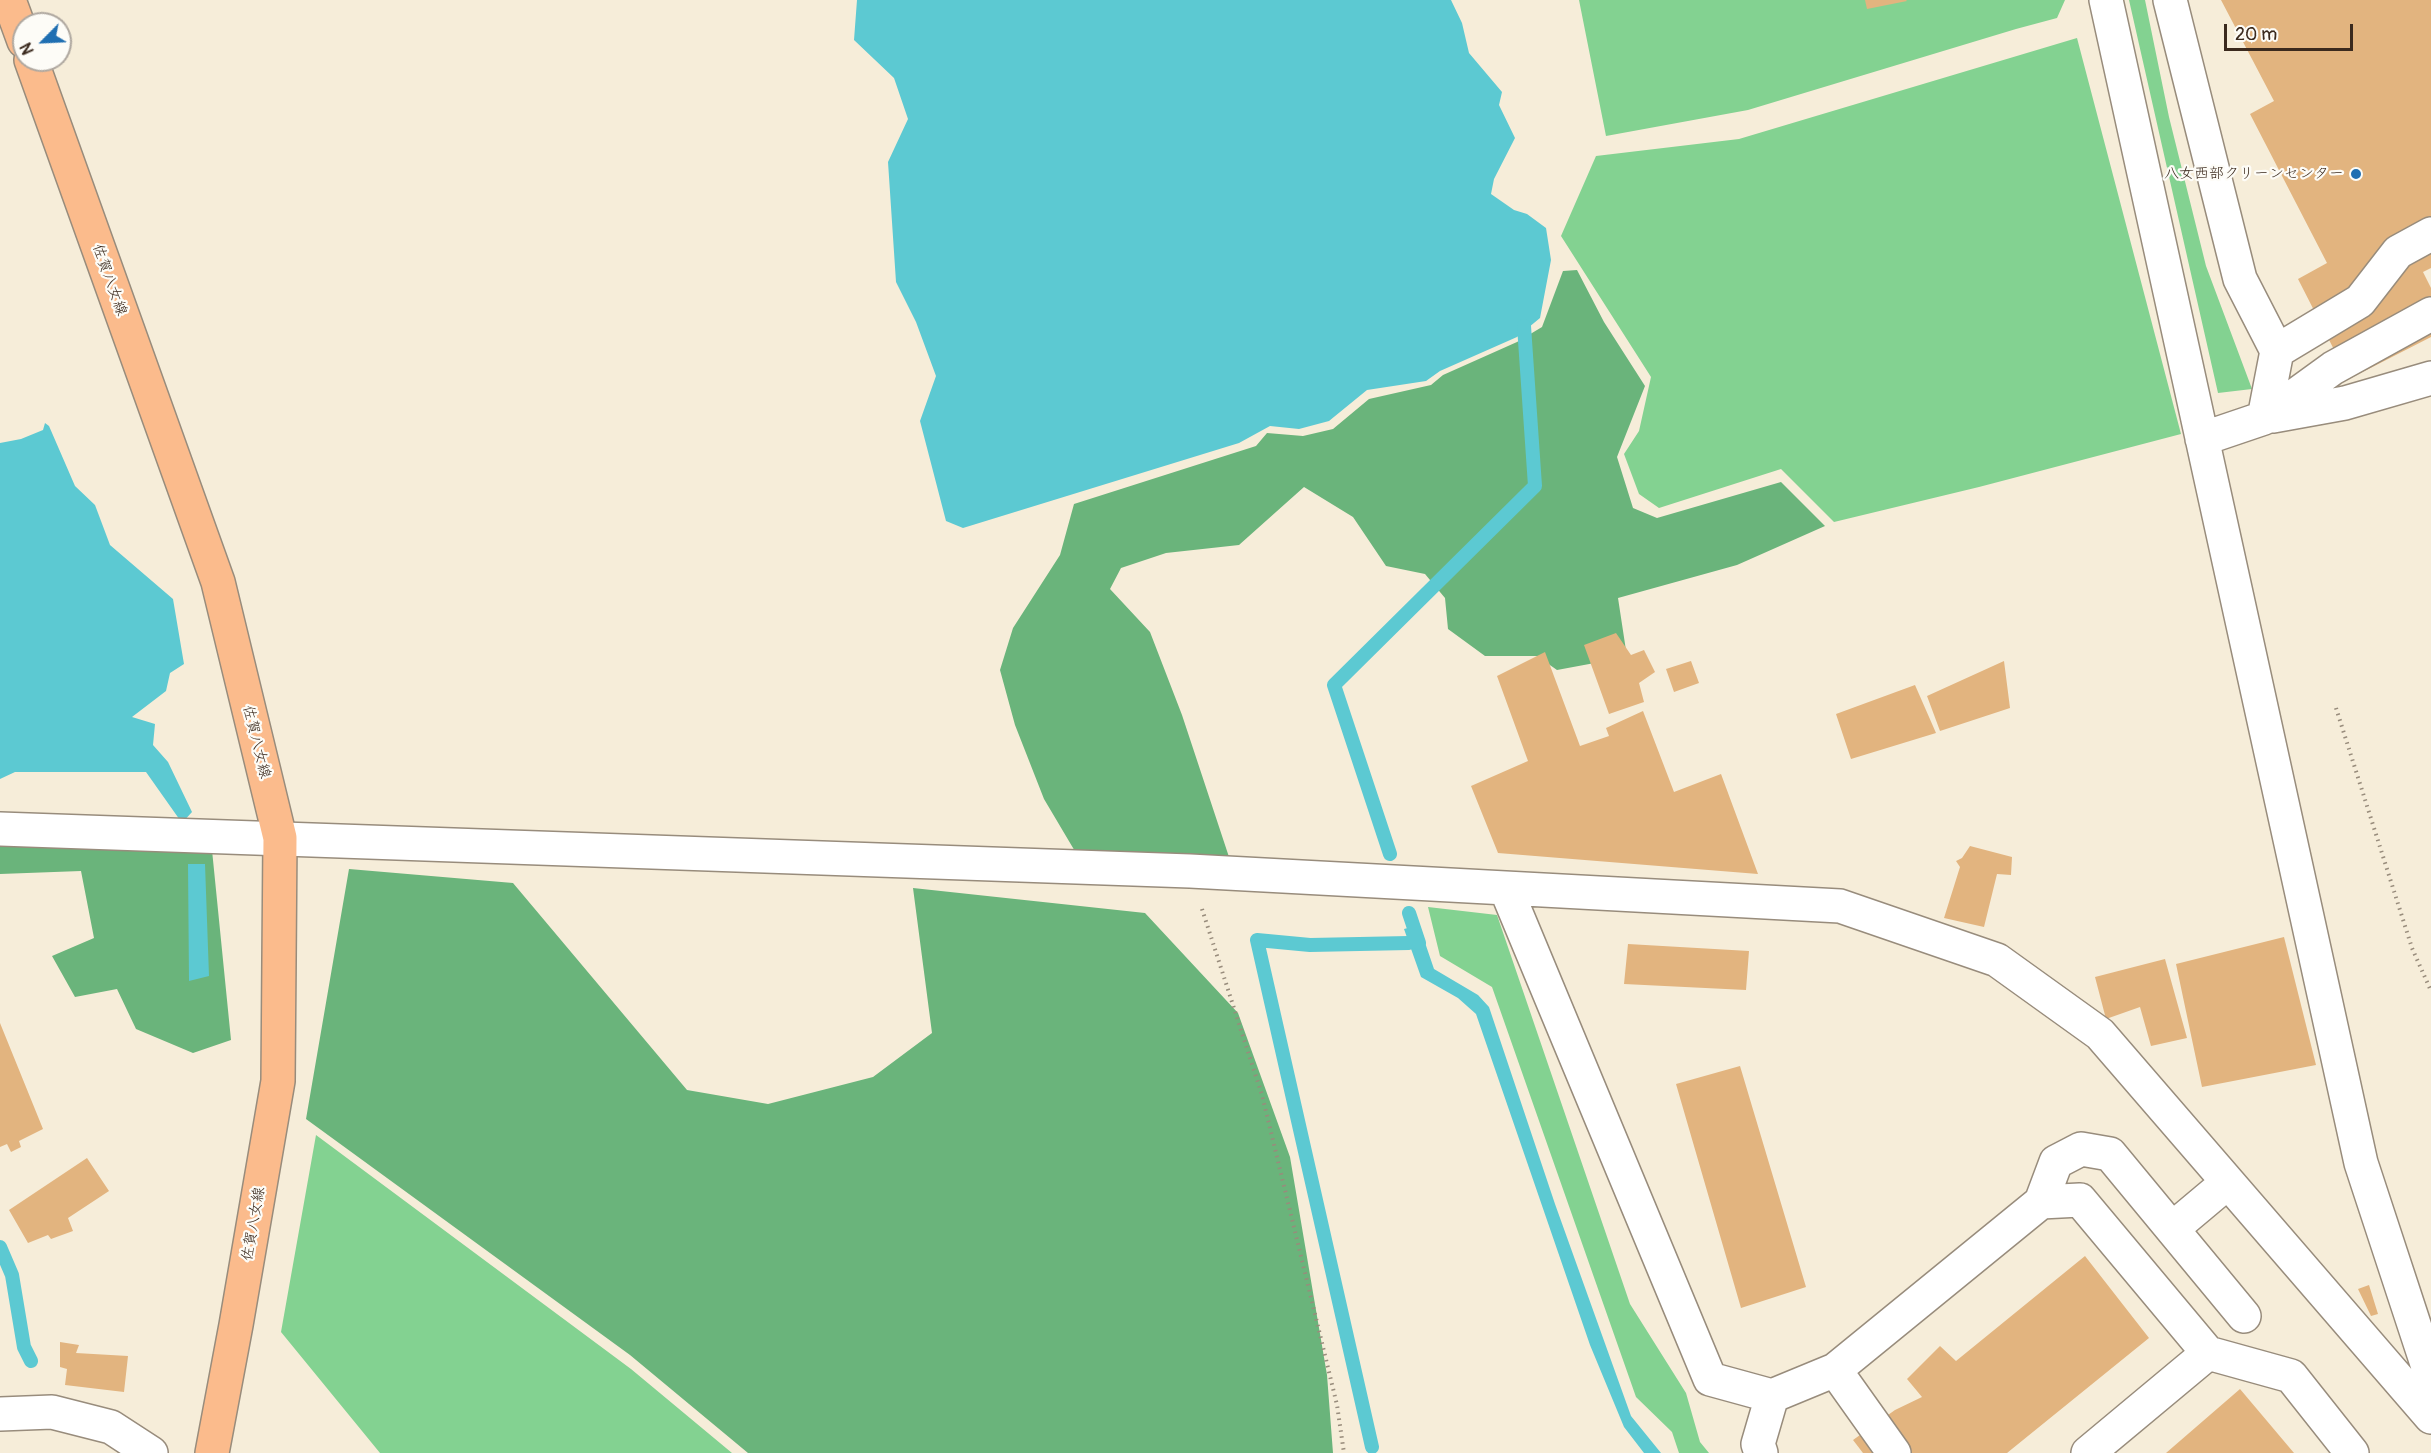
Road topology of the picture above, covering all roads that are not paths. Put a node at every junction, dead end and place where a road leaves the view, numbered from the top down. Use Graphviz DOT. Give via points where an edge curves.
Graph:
graph roads {
  1 [pos="2106,0"];
  2 [pos="2170,0"];
  3 [pos="35,72"];
  4 [pos="2431,234"];
  5 [pos="2431,314"];
  6 [pos="2277,351"];
  7 [pos="2431,378"];
  8 [pos="2264,418"];
  9 [pos="2202,440"];
  10 [pos="0,829"];
  11 [pos="279,838"];
  12 [pos="1506,889"];
  13 [pos="2228,1182"];
  14 [pos="2042,1202"];
  15 [pos="2172,1229"];
  16 [pos="2244,1316"];
  17 [pos="2208,1353"];
  18 [pos="1835,1370"];
  19 [pos="2431,1376"];
  20 [pos="1772,1396"];
  21 [pos="0,1414"];
  22 [pos="2431,1417"];
  23 [pos="152,1453"];
  24 [pos="212,1453"];
  25 [pos="1761,1453"];
  26 [pos="1894,1453"];
  27 [pos="2088,1453"];
  28 [pos="2352,1453"];
  1 -- 9 [label="street"];
  2 -- 6 [label="street" via="2240,279"];
  3 -- 11 [label="main road, 佐賀八女線" via="218,582"];
  4 -- 6 [label="street" via="2398,252 2360,301"];
  5 -- 8 [label="street" via="2333,368"];
  6 -- 8 [label="street"];
  7 -- 8 [label="street" via="2345,403"];
  8 -- 9 [label="street"];
  9 -- 19 [label="street" via="2361,1163"];
  10 -- 11 [label="street"];
  11 -- 12 [label="street" via="1190,872"];
  11 -- 24 [label="main road, 佐賀八女線" via="278,1081"];
  12 -- 13 [label="street" via="1840,906 1997,960 2100,1034"];
  12 -- 20 [label="street" via="1710,1379"];
  13 -- 15 [label="street"];
  13 -- 22 [label="street"];
  14 -- 15 [label="street" via="2056,1162 2081,1149 2110,1154"];
  14 -- 17 [label="street" via="2080,1200"];
  14 -- 18 [label="street"];
  15 -- 16 [label="street"];
  17 -- 27 [label="street"];
  17 -- 28 [label="street" via="2291,1376"];
  18 -- 20 [label="street"];
  18 -- 26 [label="street"];
  20 -- 25 [label="street" via="1758,1444"];
  21 -- 23 [label="street" via="52,1412 92,1422 111,1427"];
}
